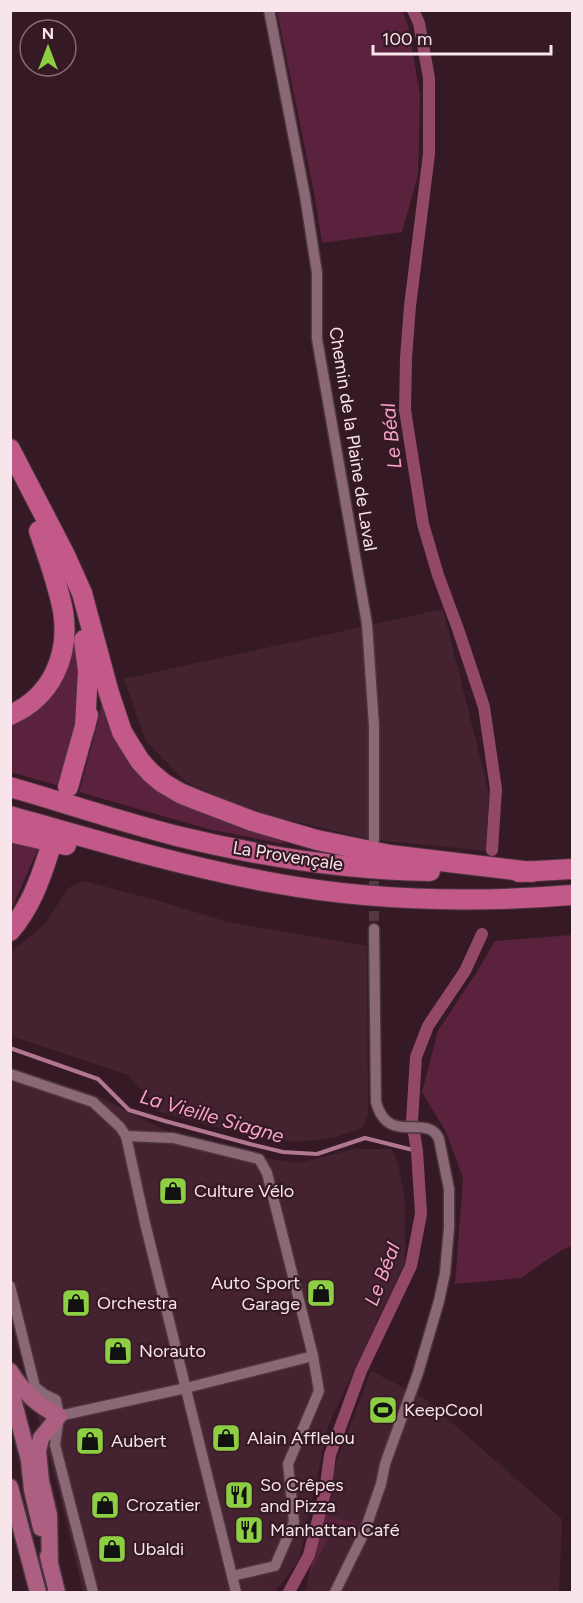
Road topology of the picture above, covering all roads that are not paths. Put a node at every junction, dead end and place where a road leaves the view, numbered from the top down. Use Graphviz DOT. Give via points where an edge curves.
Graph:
graph roads {
  1 [pos="269,10"];
  2 [pos="10,449"];
  3 [pos="10,476"];
  4 [pos="39,531"];
  5 [pos="94,638"];
  6 [pos="10,715"];
  7 [pos="85,727"];
  8 [pos="10,787"];
  9 [pos="68,787"];
  10 [pos="10,816"];
  11 [pos="10,831"];
  12 [pos="374,840"];
  13 [pos="49,852"];
  14 [pos="573,869"];
  15 [pos="212,871"];
  16 [pos="531,872"];
  17 [pos="573,895"];
  18 [pos="374,929"];
  19 [pos="10,931"];
  20 [pos="10,1074"];
  21 [pos="126,1136"];
  22 [pos="10,1286"];
  23 [pos="313,1356"];
  24 [pos="10,1371"];
  25 [pos="10,1388"];
  26 [pos="186,1388"];
  27 [pos="59,1416"];
  28 [pos="10,1487"];
  29 [pos="10,1528"];
  30 [pos="50,1565"];
  31 [pos="31,1567"];
  32 [pos="232,1576"];
  33 [pos="38,1593"];
  34 [pos="57,1593"];
  35 [pos="93,1593"];
  36 [pos="236,1593"];
  37 [pos="335,1593"];
  1 -- 12 [label="street, Chemin de la Plaine de Laval" via="305,196 317,273 317,339 367,624 374,726"];
  2 -- 5 [label="highway" via="74,574"];
  3 -- 4 [label="highway"];
  4 -- 6 [label="highway" via="63,611 62,649 42,693"];
  4 -- 7 [label="highway" via="68,587 83,636 88,671"];
  5 -- 7 [label="highway" via="94,684"];
  5 -- 16 [label="highway" via="115,714 130,747 151,773 180,793 252,821 336,844 390,855"];
  7 -- 9 [label="highway"];
  8 -- 16 [label="highway, La Provençale" via="179,836 295,859 418,871"];
  10 -- 15 [label="highway, La Provençale"];
  11 -- 15 [label="highway" via="72,847"];
  13 -- 19 [label="highway" via="24,913"];
  14 -- 16 [label="highway, La Provençale"];
  15 -- 17 [label="highway, La Provençale" via="332,892 397,897 462,900"];
  18 -- 37 [label="street" via="376,1102 386,1122 436,1132 449,1189 449,1228 445,1273 418,1373 364,1533"];
  20 -- 21 [label="street" via="93,1102"];
  21 -- 23 [label="street" via="173,1138 259,1159 267,1173"];
  21 -- 26 [label="street"];
  22 -- 27 [label="street" via="35,1387 56,1400"];
  23 -- 26 [label="street"];
  23 -- 32 [label="street" via="319,1391 288,1464 294,1522 275,1566"];
  24 -- 27 [label="main road" via="31,1398"];
  25 -- 30 [label="main road"];
  26 -- 27 [label="street"];
  26 -- 32 [label="street"];
  27 -- 30 [label="main road" via="41,1438 38,1451 49,1515"];
  27 -- 35 [label="street" via="55,1445"];
  28 -- 31 [label="main road"];
  29 -- 31 [label="main road"];
  30 -- 34 [label="main road"];
  31 -- 33 [label="main road"];
  32 -- 36 [label="street"];
}
